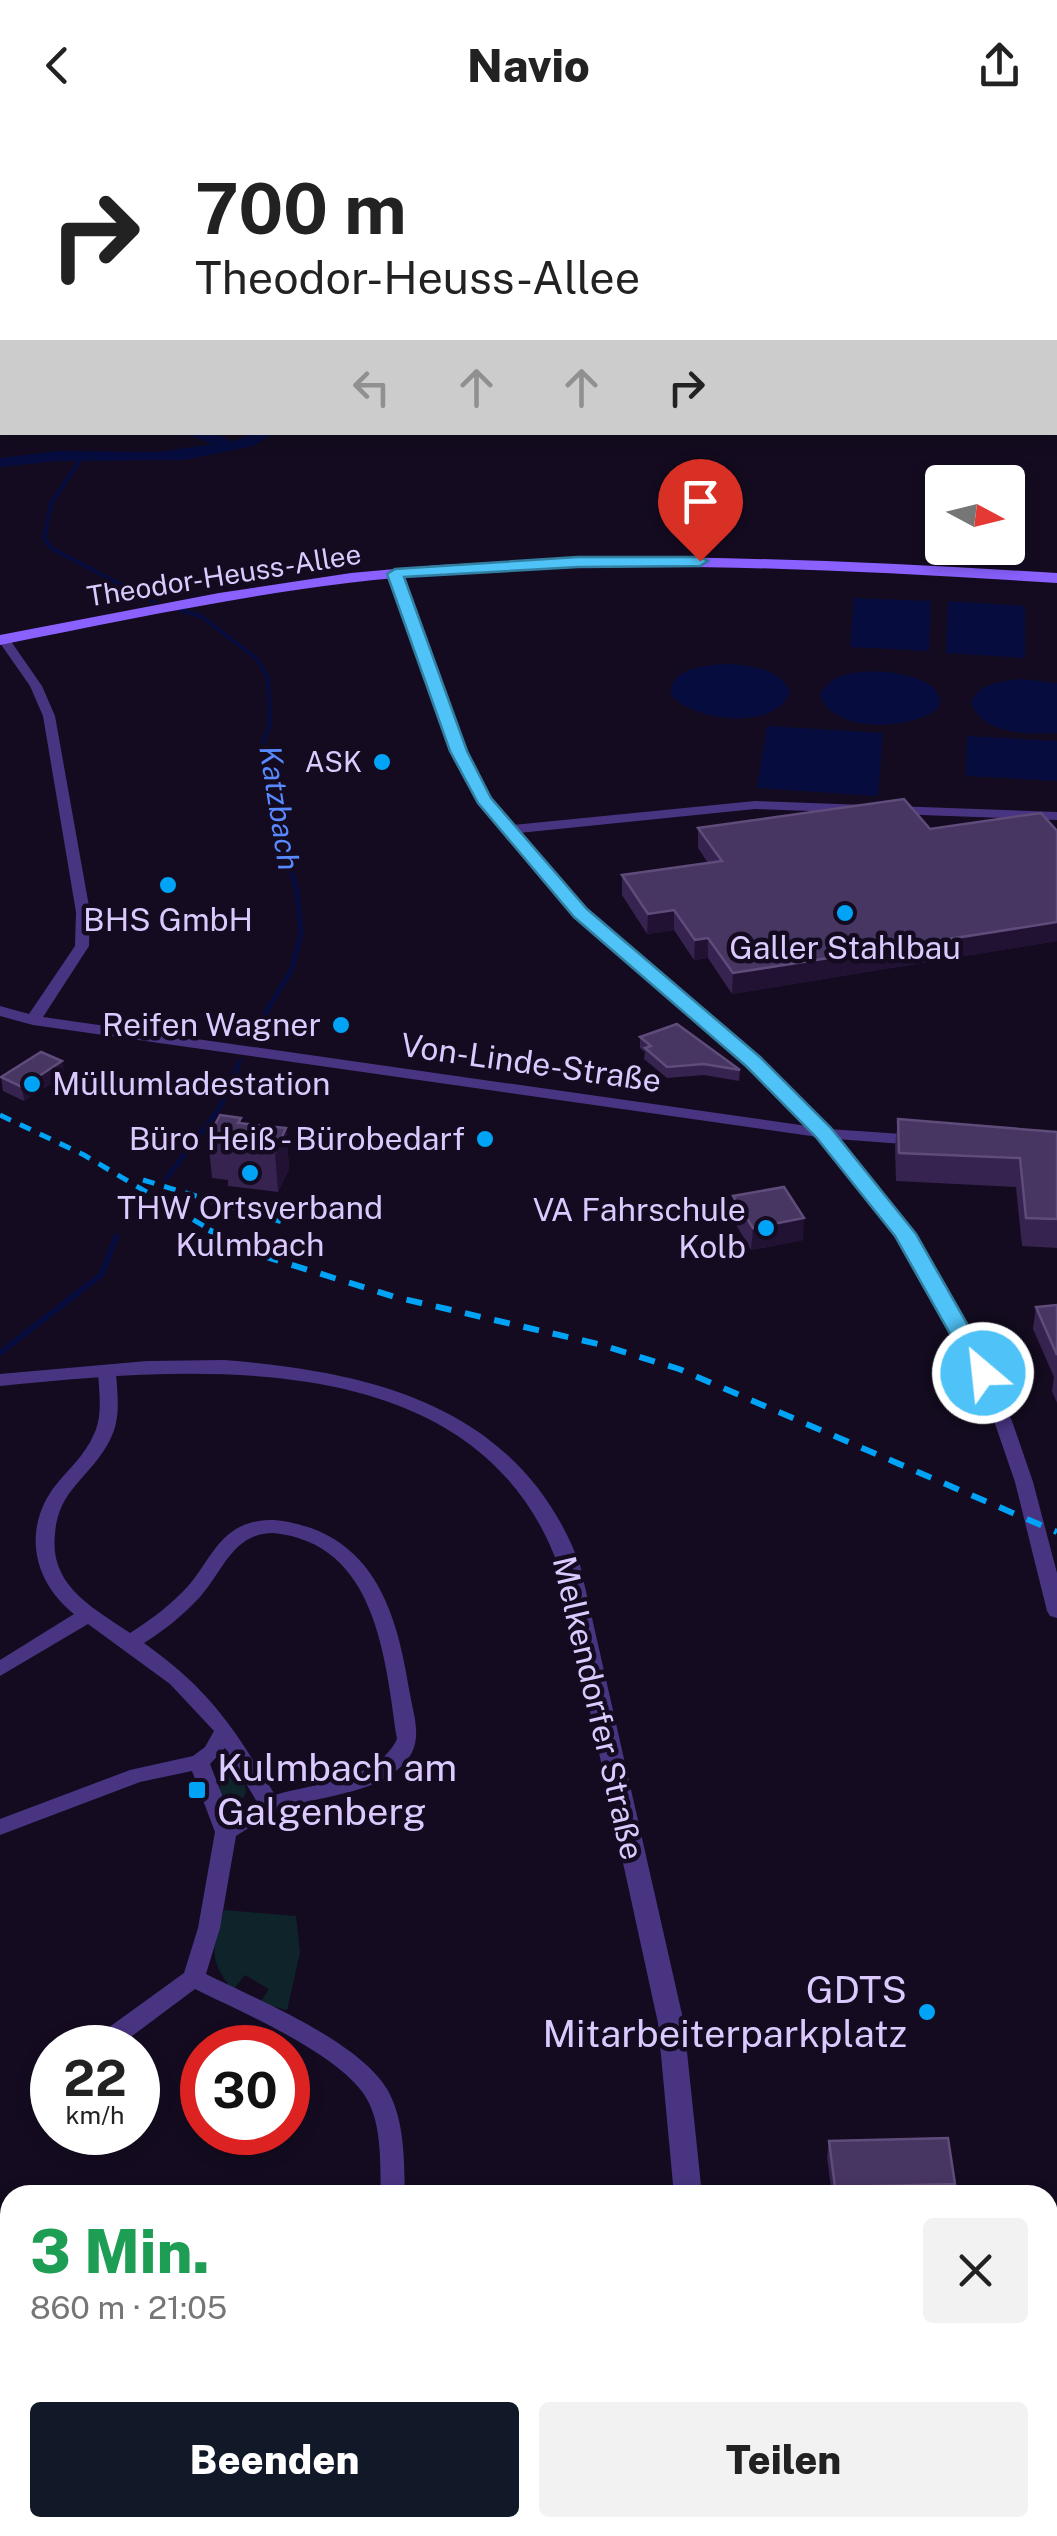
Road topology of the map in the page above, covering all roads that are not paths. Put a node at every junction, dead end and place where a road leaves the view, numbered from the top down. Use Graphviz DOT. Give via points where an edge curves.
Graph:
graph roads {
  1 [pos="395,574"];
  2 [pos="1057,578"];
  3 [pos="2,640"];
  4 [pos="1057,816"];
  5 [pos="508,830"];
  6 [pos="0,1010"];
  7 [pos="33,1020"];
  8 [pos="824,1132"];
  9 [pos="942,1142"];
  10 [pos="106,1372"];
  11 [pos="0,1380"];
  12 [pos="1057,1610"];
  13 [pos="85,1616"];
  14 [pos="130,1642"];
  15 [pos="0,1669"];
  16 [pos="224,1732"];
  17 [pos="199,1762"];
  18 [pos="270,1805"];
  19 [pos="0,1827"];
  20 [pos="226,1832"];
  21 [pos="194,1978"];
  22 [pos="130,2025"];
  23 [pos="393,2185"];
  24 [pos="687,2185"];
  1 -- 2 [label="main road, Theodor-Heuss-Allee" via="700,561"];
  1 -- 3 [label="main road, Theodor-Heuss-Allee" via="198,600"];
  1 -- 5 [label="street" via="458,751"];
  3 -- 7 [label="street" via="36,686 48,716 82,912 82,946"];
  4 -- 5 [label="street" via="755,805"];
  5 -- 8 [label="street" via="580,913"];
  6 -- 7 [label="street, Von-Linde-Straße"];
  7 -- 8 [label="street, Von-Linde-Straße"];
  8 -- 9 [label="street, Von-Linde-Straße"];
  8 -- 12 [label="street" via="905,1234 983,1373 1024,1482"];
  10 -- 11 [label="street, Melkendorfer Straße"];
  10 -- 13 [label="street" via="105,1431 45,1520 44,1552 54,1581"];
  10 -- 24 [label="street, Melkendorfer Straße" via="209,1364 280,1369 386,1393 486,1447 550,1520 569,1566 672,2023"];
  13 -- 14 [label="street"];
  13 -- 15 [label="street"];
  14 -- 16 [label="street" via="202,1702"];
  14 -- 18 [label="street" via="168,1620 238,1534 260,1526 307,1532 354,1565 382,1608 404,1751 382,1770"];
  16 -- 17 [label="street"];
  16 -- 18 [label="street"];
  17 -- 19 [label="street" via="137,1775"];
  17 -- 20 [label="street"];
  18 -- 20 [label="street"];
  20 -- 21 [label="street"];
  21 -- 22 [label="street"];
  21 -- 23 [label="street" via="306,2037 352,2066 377,2092 392,2139"];
}
